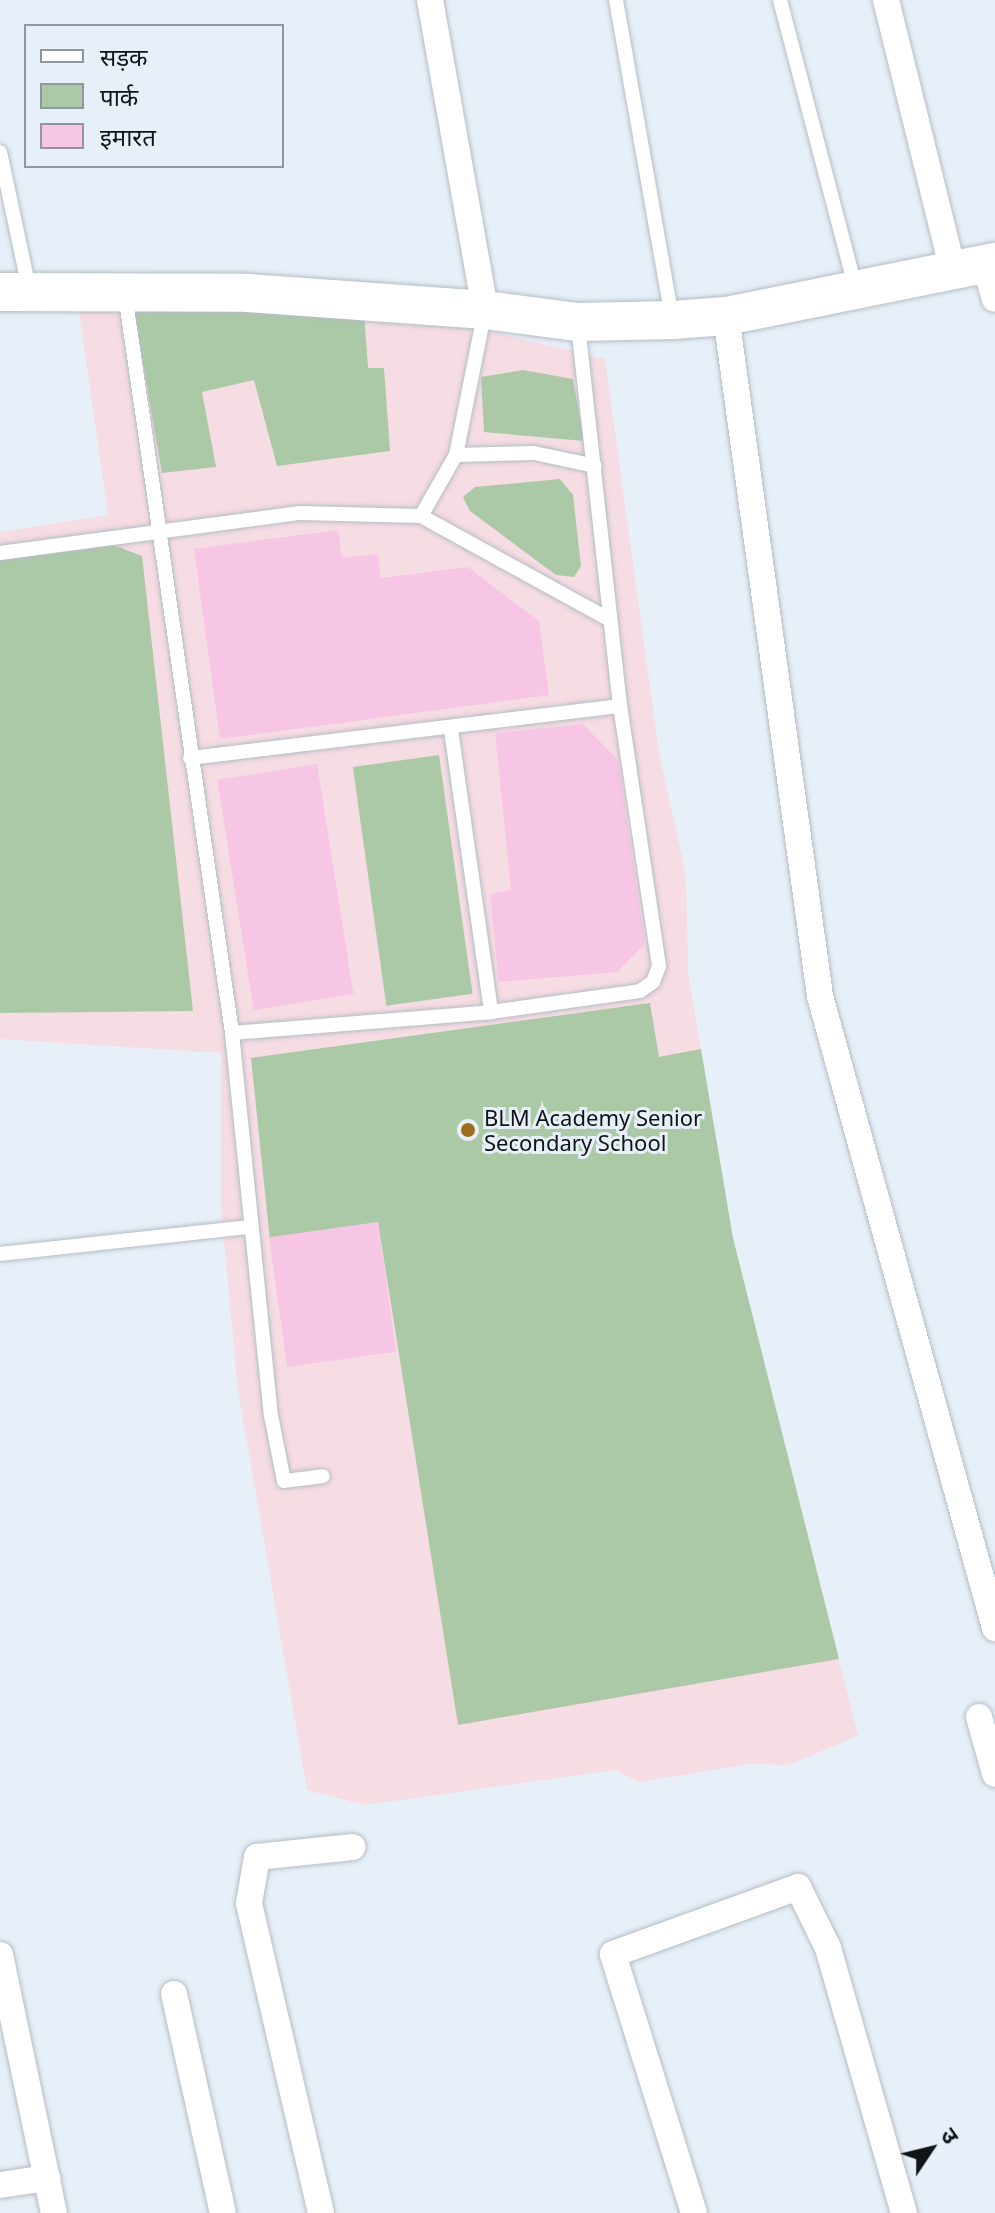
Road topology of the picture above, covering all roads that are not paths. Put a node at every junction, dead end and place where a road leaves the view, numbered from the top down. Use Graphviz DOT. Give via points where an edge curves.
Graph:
graph roads {
  1 [pos="430,0"];
  2 [pos="616,0"];
  3 [pos="780,0"];
  4 [pos="886,0"];
  5 [pos="0,152"];
  6 [pos="982,275"];
  7 [pos="857,292"];
  8 [pos="15,293"];
  9 [pos="125,294"];
  10 [pos="485,310"];
  11 [pos="726,316"];
  12 [pos="673,320"];
  13 [pos="578,322"];
  14 [pos="456,455"];
  15 [pos="595,466"];
  16 [pos="421,516"];
  17 [pos="158,534"];
  18 [pos="0,553"];
  19 [pos="610,620"];
  20 [pos="620,706"];
  21 [pos="451,730"];
  22 [pos="190,758"];
  23 [pos="491,1012"];
  24 [pos="232,1033"];
  25 [pos="248,1227"];
  26 [pos="0,1254"];
  27 [pos="323,1476"];
  28 [pos="995,1628"];
  29 [pos="979,1717"];
  30 [pos="995,1774"];
  31 [pos="352,1847"];
  32 [pos="0,1955"];
  33 [pos="174,1994"];
  34 [pos="47,2178"];
  35 [pos="0,2185"];
  36 [pos="54,2213"];
  37 [pos="223,2213"];
  38 [pos="321,2213"];
  39 [pos="694,2213"];
  40 [pos="904,2213"];
  1 -- 10 [label="street"];
  2 -- 12 [label="lane"];
  3 -- 7 [label="lane"];
  4 -- 6 [label="street"];
  5 -- 8 [label="lane"];
  6 -- 7 [label="main road"];
  7 -- 11 [label="main road"];
  8 -- 9 [label="main road"];
  9 -- 10 [label="main road" via="248,293"];
  9 -- 17 [label="lane"];
  10 -- 13 [label="main road"];
  10 -- 14 [label="lane"];
  11 -- 12 [label="main road"];
  11 -- 28 [label="street" via="820,996"];
  12 -- 13 [label="main road"];
  13 -- 15 [label="lane"];
  14 -- 15 [label="lane" via="480,450 534,453"];
  14 -- 16 [label="lane"];
  15 -- 19 [label="lane"];
  16 -- 17 [label="lane" via="300,513"];
  16 -- 19 [label="lane"];
  17 -- 18 [label="lane"];
  17 -- 22 [label="lane"];
  19 -- 20 [label="lane"];
  20 -- 21 [label="lane"];
  20 -- 23 [label="lane" via="659,966 656,974 640,991"];
  21 -- 22 [label="lane"];
  21 -- 23 [label="lane"];
  22 -- 24 [label="lane"];
  23 -- 24 [label="lane"];
  24 -- 25 [label="lane"];
  25 -- 26 [label="lane"];
  25 -- 27 [label="lane" via="284,1481"];
  29 -- 30 [label="street"];
  31 -- 38 [label="street" via="257,1857 249,1903"];
  32 -- 34 [label="street"];
  33 -- 37 [label="street"];
  34 -- 35 [label="street"];
  34 -- 36 [label="street"];
  39 -- 40 [label="street" via="613,1954 798,1887 828,1948"];
}
